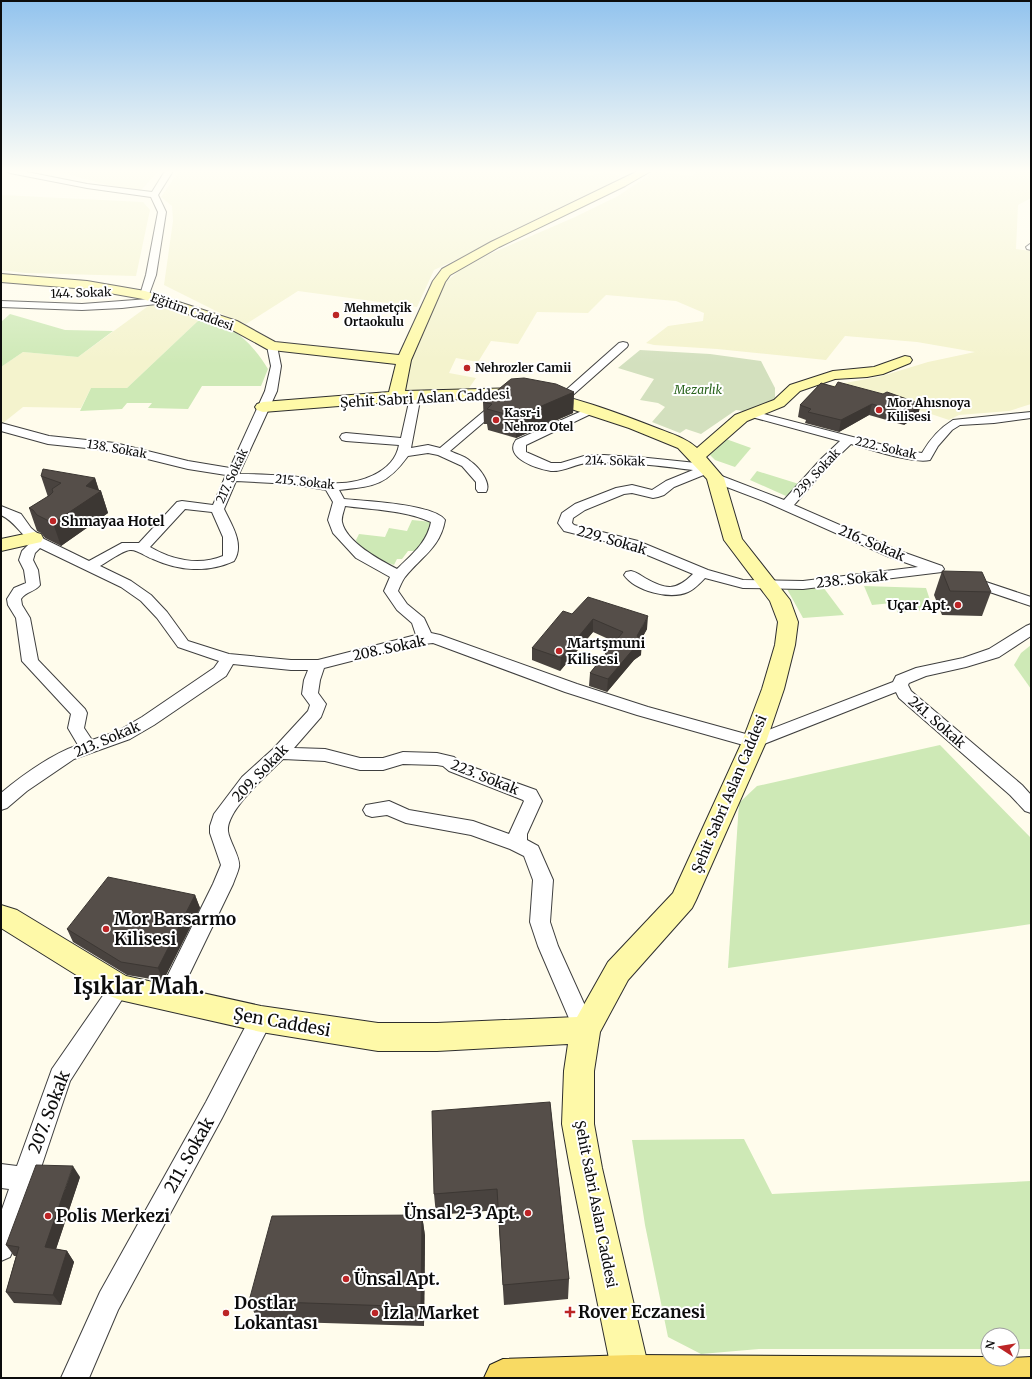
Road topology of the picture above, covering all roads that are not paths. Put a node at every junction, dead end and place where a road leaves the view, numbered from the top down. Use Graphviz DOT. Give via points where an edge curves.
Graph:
graph roads {
  1 [pos="158,235"];
  2 [pos="516,235"];
  3 [pos="1,278"];
  4 [pos="145,295"];
  5 [pos="162,301"];
  6 [pos="1,304"];
  7 [pos="623,345"];
  8 [pos="272,346"];
  9 [pos="404,360"];
  10 [pos="905,360"];
  11 [pos="511,393"];
  12 [pos="406,396"];
  13 [pos="561,400"];
  14 [pos="263,407"];
  15 [pos="591,410"];
  16 [pos="752,414"];
  17 [pos="1031,414"];
  18 [pos="1,427"];
  19 [pos="346,437"];
  20 [pos="848,440"];
  21 [pos="404,447"];
  22 [pos="442,452"];
  23 [pos="707,468"];
  24 [pos="232,475"];
  25 [pos="332,487"];
  26 [pos="482,489"];
  27 [pos="339,502"];
  28 [pos="786,506"];
  29 [pos="1,510"];
  30 [pos="217,510"];
  31 [pos="34,533"];
  32 [pos="1,545"];
  33 [pos="141,548"];
  34 [pos="89,566"];
  35 [pos="937,569"];
  36 [pos="703,573"];
  37 [pos="631,575"];
  38 [pos="398,576"];
  39 [pos="767,585"];
  40 [pos="1031,602"];
  41 [pos="1031,629"];
  42 [pos="425,638"];
  43 [pos="229,659"];
  44 [pos="318,665"];
  45 [pos="900,685"];
  46 [pos="754,742"];
  47 [pos="88,748"];
  48 [pos="279,753"];
  49 [pos="1,803"];
  50 [pos="1031,806"];
  51 [pos="372,810"];
  52 [pos="517,844"];
  53 [pos="1,916"];
  54 [pos="120,987"];
  55 [pos="168,997"];
  56 [pos="262,1019"];
  57 [pos="585,1030"];
  58 [pos="1,1176"];
  59 [pos="24,1179"];
  60 [pos="1,1248"];
  61 [pos="632,1376"];
  62 [pos="1031,1376"];
  63 [pos="74,1378"];
  64 [pos="503,1378"];
  1 -- 4 [label="street"];
  2 -- 9 [label="street" via="446,272 439,281"];
  3 -- 4 [label="street, Eğitim Caddesi" via="87,285"];
  4 -- 5 [label="street, Eğitim Caddesi"];
  5 -- 6 [label="street, 144. Sokak" via="59,307"];
  5 -- 8 [label="street, Eğitim Caddesi" via="232,324"];
  7 -- 13 [label="street"];
  8 -- 9 [label="street, Eğitim Caddesi"];
  8 -- 14 [label="street, 217. Sokak" via="276,366 271,391"];
  9 -- 12 [label="street"];
  10 -- 16 [label="street" via="878,371 833,375 795,388 779,403"];
  11 -- 12 [label="street, Şehit Sabri Aslan Caddesi"];
  11 -- 13 [label="street, Şehit Sabri Aslan Caddesi" via="540,395"];
  11 -- 22 [label="street"];
  12 -- 14 [label="street, Şehit Sabri Aslan Caddesi"];
  12 -- 21 [label="street, 215. Sokak"];
  13 -- 15 [label="street, Şehit Sabri Aslan Caddesi"];
  14 -- 24 [label="street, 217. Sokak"];
  15 -- 23 [label="street, Şehit Sabri Aslan Caddesi" via="684,445"];
  15 -- 23 [label="street, 214. Sokak" via="528,438 520,443 520,454 536,463 551,467 562,467 588,458 642,460"];
  16 -- 20 [label="street, 222. Sokak"];
  16 -- 23 [label="street" via="741,418"];
  17 -- 20 [label="street, 222. Sokak" via="957,422 933,444 926,457 907,455"];
  18 -- 24 [label="street, 138. Sokak" via="48,440 115,447"];
  19 -- 21 [label="street"];
  20 -- 28 [label="street, 239. Sokak"];
  21 -- 22 [label="street"];
  21 -- 25 [label="street, 215. Sokak" via="390,470 369,483"];
  22 -- 26 [label="street" via="466,463 482,482"];
  23 -- 28 [label="street, 216. Sokak"];
  23 -- 36 [label="street, 229. Sokak" via="653,494 632,489 621,491 580,507 567,516 565,523 569,528 633,544"];
  23 -- 39 [label="street, Şehit Sabri Aslan Caddesi" via="733,540"];
  24 -- 25 [label="street, 215. Sokak" via="293,480"];
  24 -- 30 [label="street, 217. Sokak"];
  25 -- 27 [label="street"];
  27 -- 38 [label="street" via="335,520 338,530 361,555"];
  27 -- 38 [label="street" via="410,510 438,520 437,528 426,548"];
  28 -- 35 [label="street, 216. Sokak" via="892,553"];
  29 -- 31 [label="street" via="16,517"];
  30 -- 33 [label="street, 217. Sokak" via="182,505"];
  30 -- 33 [label="street" via="229,531 231,548 229,558 220,563 207,566 191,565 155,557"];
  31 -- 32 [label="street"];
  31 -- 34 [label="street, 208. Sokak"];
  31 -- 47 [label="street" via="26,560 34,585 19,591 14,599 15,605 23,618 30,661 79,712 76,728"];
  33 -- 34 [label="street" via="127,546"];
  34 -- 43 [label="street, 208. Sokak" via="126,584 146,598 183,644"];
  35 -- 39 [label="street, 238. Sokak" via="803,585"];
  35 -- 40 [label="street, 216. Sokak"];
  36 -- 37 [label="street" via="682,590 673,591 649,587"];
  36 -- 39 [label="street, 229. Sokak" via="743,584"];
  38 -- 42 [label="street" via="391,591 402,607 419,621"];
  39 -- 46 [label="street, Şehit Sabri Aslan Caddesi" via="780,600 788,622 785,645 773,689"];
  41 -- 45 [label="street, 241. Sokak" via="994,653 922,672 902,680"];
  42 -- 44 [label="street, 208. Sokak"];
  42 -- 46 [label="street, 208. Sokak" via="435,638 636,709"];
  43 -- 44 [label="street, 208. Sokak"];
  43 -- 47 [label="street, 213. Sokak" via="220,672 148,721 124,735"];
  44 -- 48 [label="street, 209. Sokak" via="310,694 318,704 315,713"];
  45 -- 46 [label="street"];
  45 -- 50 [label="street, 241. Sokak" via="905,694"];
  46 -- 57 [label="street, Şehit Sabri Aslan Caddesi" via="683,900 618,970"];
  47 -- 49 [label="street, 213. Sokak" via="68,755 21,786"];
  48 -- 52 [label="street, 223. Sokak" via="325,755 360,764 384,764 403,758 448,761 455,767 530,795 533,801 518,834"];
  48 -- 55 [label="street, 209. Sokak" via="248,782 222,814 219,834 230,865"];
  51 -- 52 [label="street" via="389,808 406,816 473,828"];
  52 -- 57 [label="street" via="531,851 543,880 540,922"];
  53 -- 54 [label="street, Şen Caddesi"];
  54 -- 55 [label="street, Şen Caddesi"];
  54 -- 59 [label="street, 207. Sokak" via="60,1076"];
  55 -- 56 [label="street, Şen Caddesi"];
  56 -- 57 [label="street, Şen Caddesi" via="378,1037"];
  56 -- 63 [label="street, 211. Sokak" via="109,1301"];
  57 -- 61 [label="street, Şehit Sabri Aslan Caddesi" via="579,1071 578,1124"];
  58 -- 59 [label="street"];
  59 -- 60 [label="street, 207. Sokak"];
  61 -- 62 [label="main road"];
  61 -- 64 [label="main road"];
}
